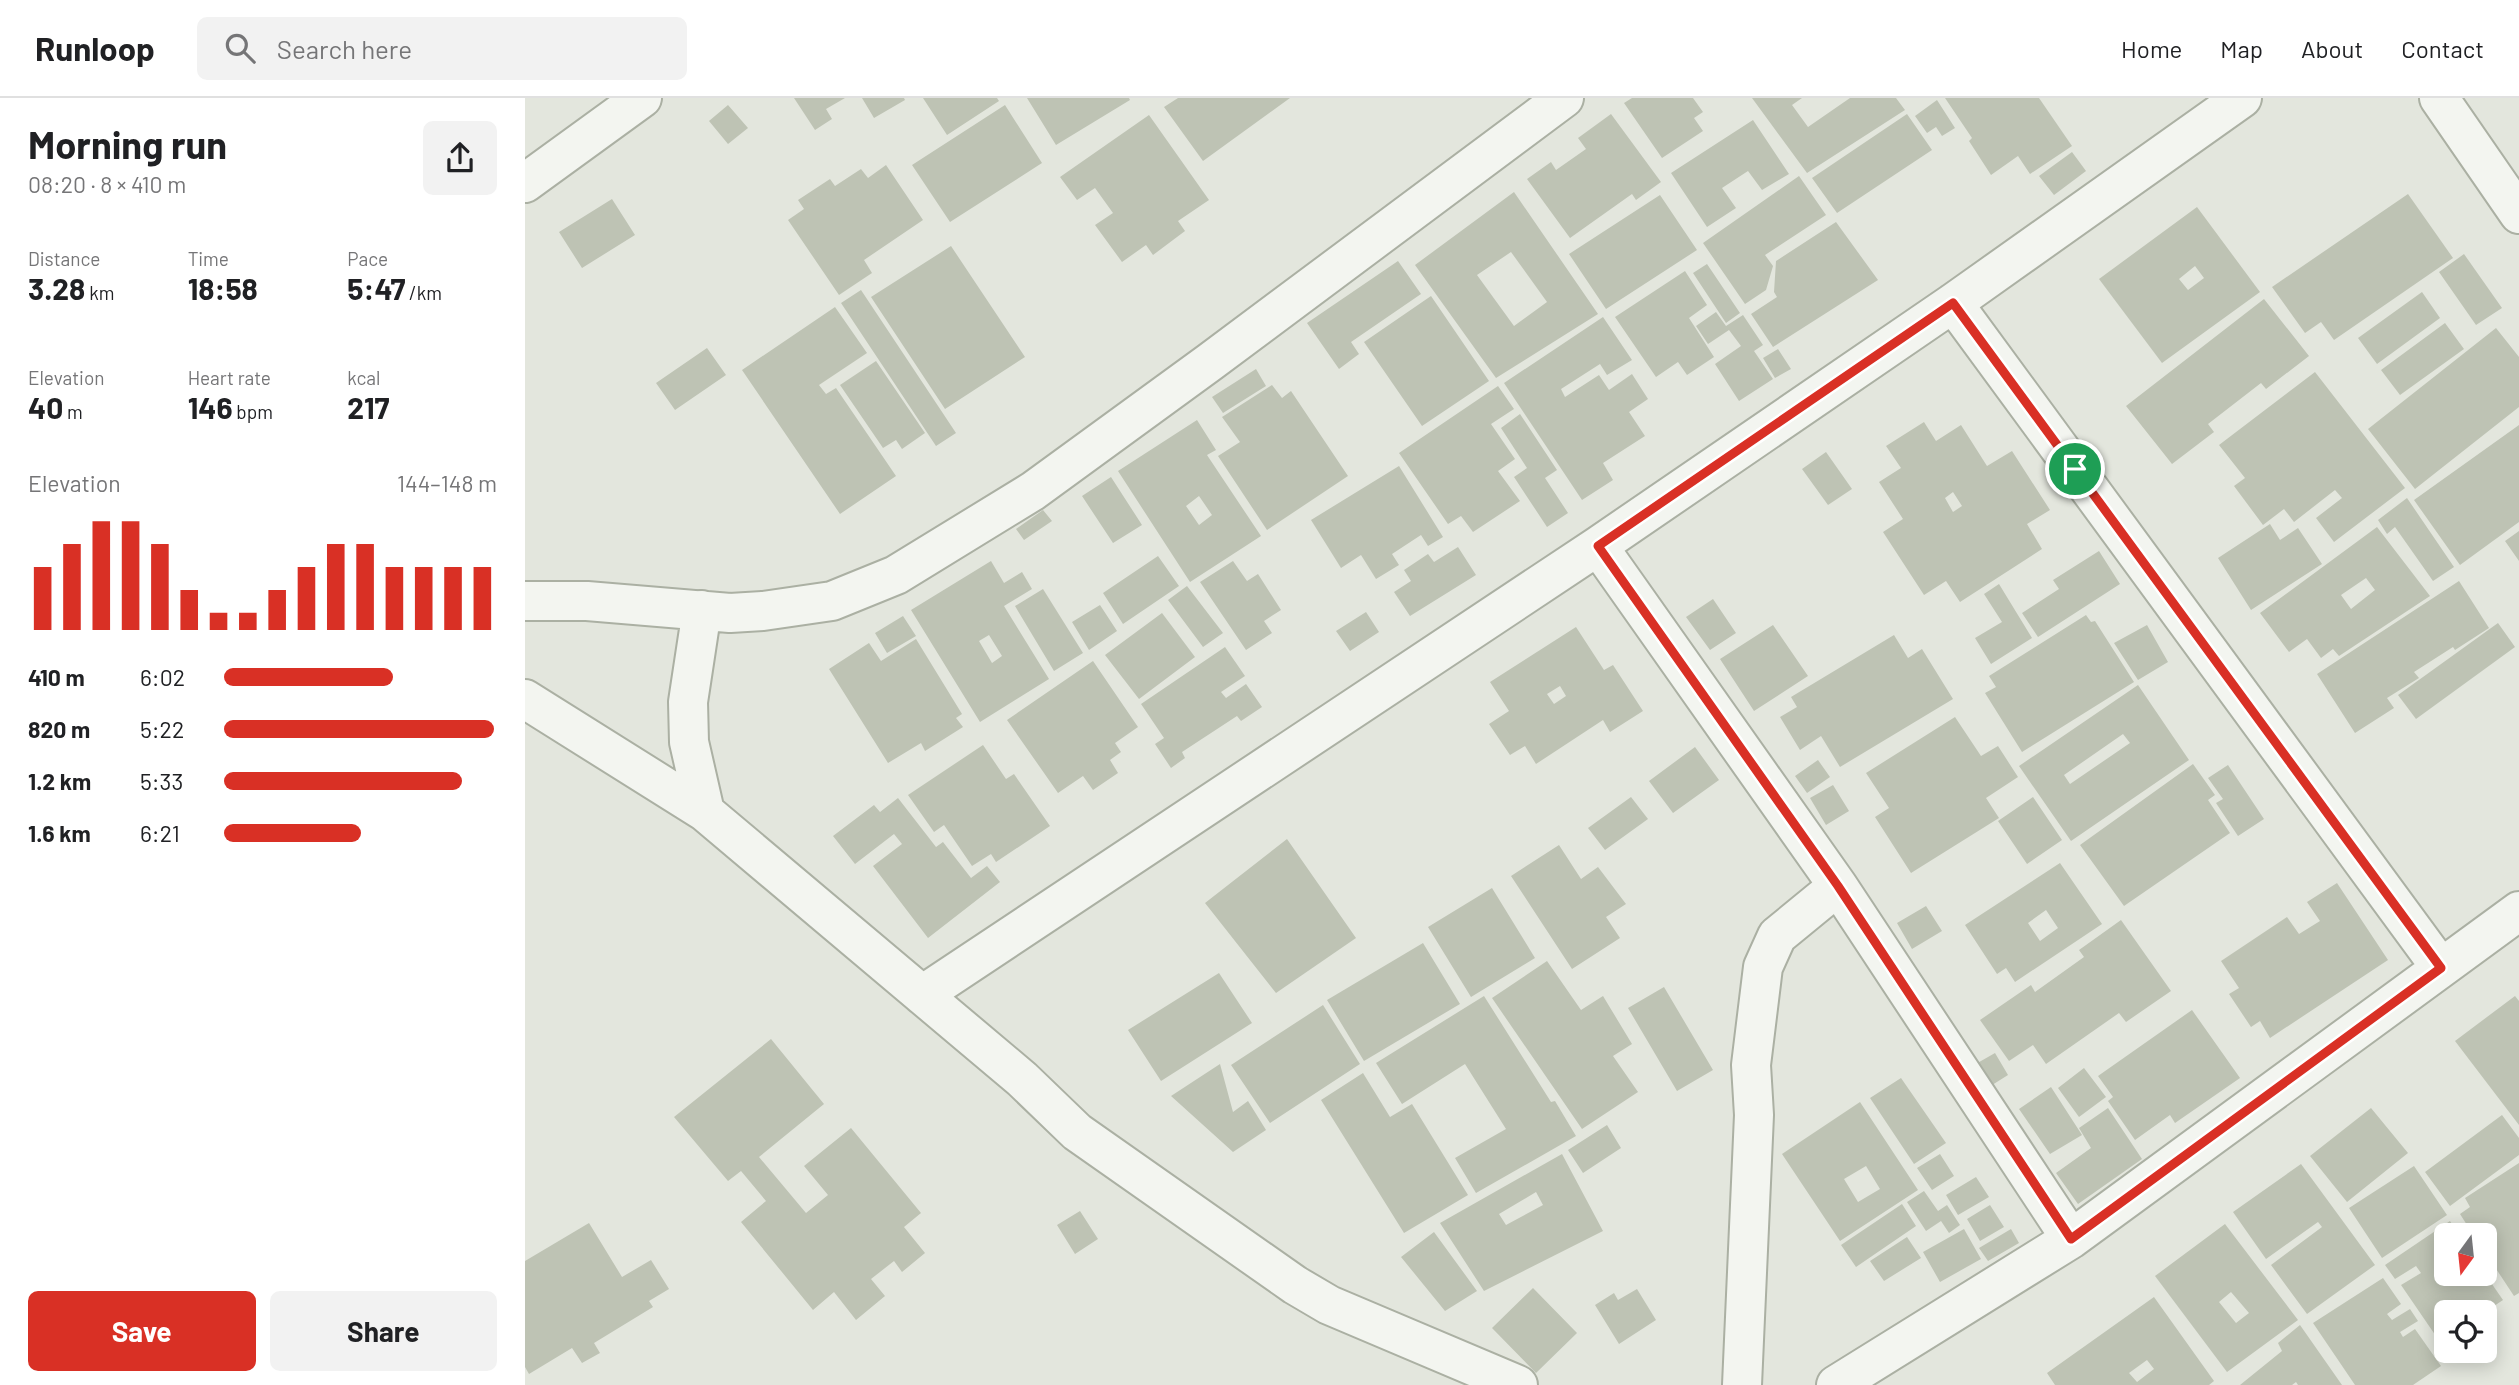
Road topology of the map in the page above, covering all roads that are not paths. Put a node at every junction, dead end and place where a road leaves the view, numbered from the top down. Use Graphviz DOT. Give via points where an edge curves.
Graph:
graph roads {
  1 [pos="642,98"];
  2 [pos="1563,98"];
  3 [pos="2242,98"];
  4 [pos="2439,98"];
  5 [pos="525,183"];
  6 [pos="2519,214"];
  7 [pos="1953,303"];
  8 [pos="1598,546"];
  9 [pos="525,601"];
  10 [pos="702,610"];
  11 [pos="525,699"];
  12 [pos="705,812"];
  13 [pos="1838,886"];
  14 [pos="2519,911"];
  15 [pos="2441,968"];
  16 [pos="922,995"];
  17 [pos="2071,1239"];
  18 [pos="1518,1385"];
  19 [pos="1742,1385"];
  20 [pos="1836,1385"];
  1 -- 5 [label="street"];
  2 -- 10 [label="street" via="1033,491 896,575 832,601 763,611"];
  3 -- 7 [label="street"];
  4 -- 6 [label="street"];
  7 -- 8 [label="street"];
  7 -- 15 [label="street"];
  8 -- 13 [label="street"];
  8 -- 16 [label="street"];
  9 -- 10 [label="street"];
  10 -- 12 [label="street" via="688,702 689,742"];
  11 -- 12 [label="street"];
  12 -- 16 [label="street"];
  13 -- 17 [label="street"];
  13 -- 19 [label="street" via="1777,936 1763,967 1751,1065 1754,1115"];
  14 -- 15 [label="street"];
  15 -- 17 [label="street"];
  16 -- 18 [label="street" via="1077,1132 1295,1284 1329,1305"];
  17 -- 20 [label="street"];
}
